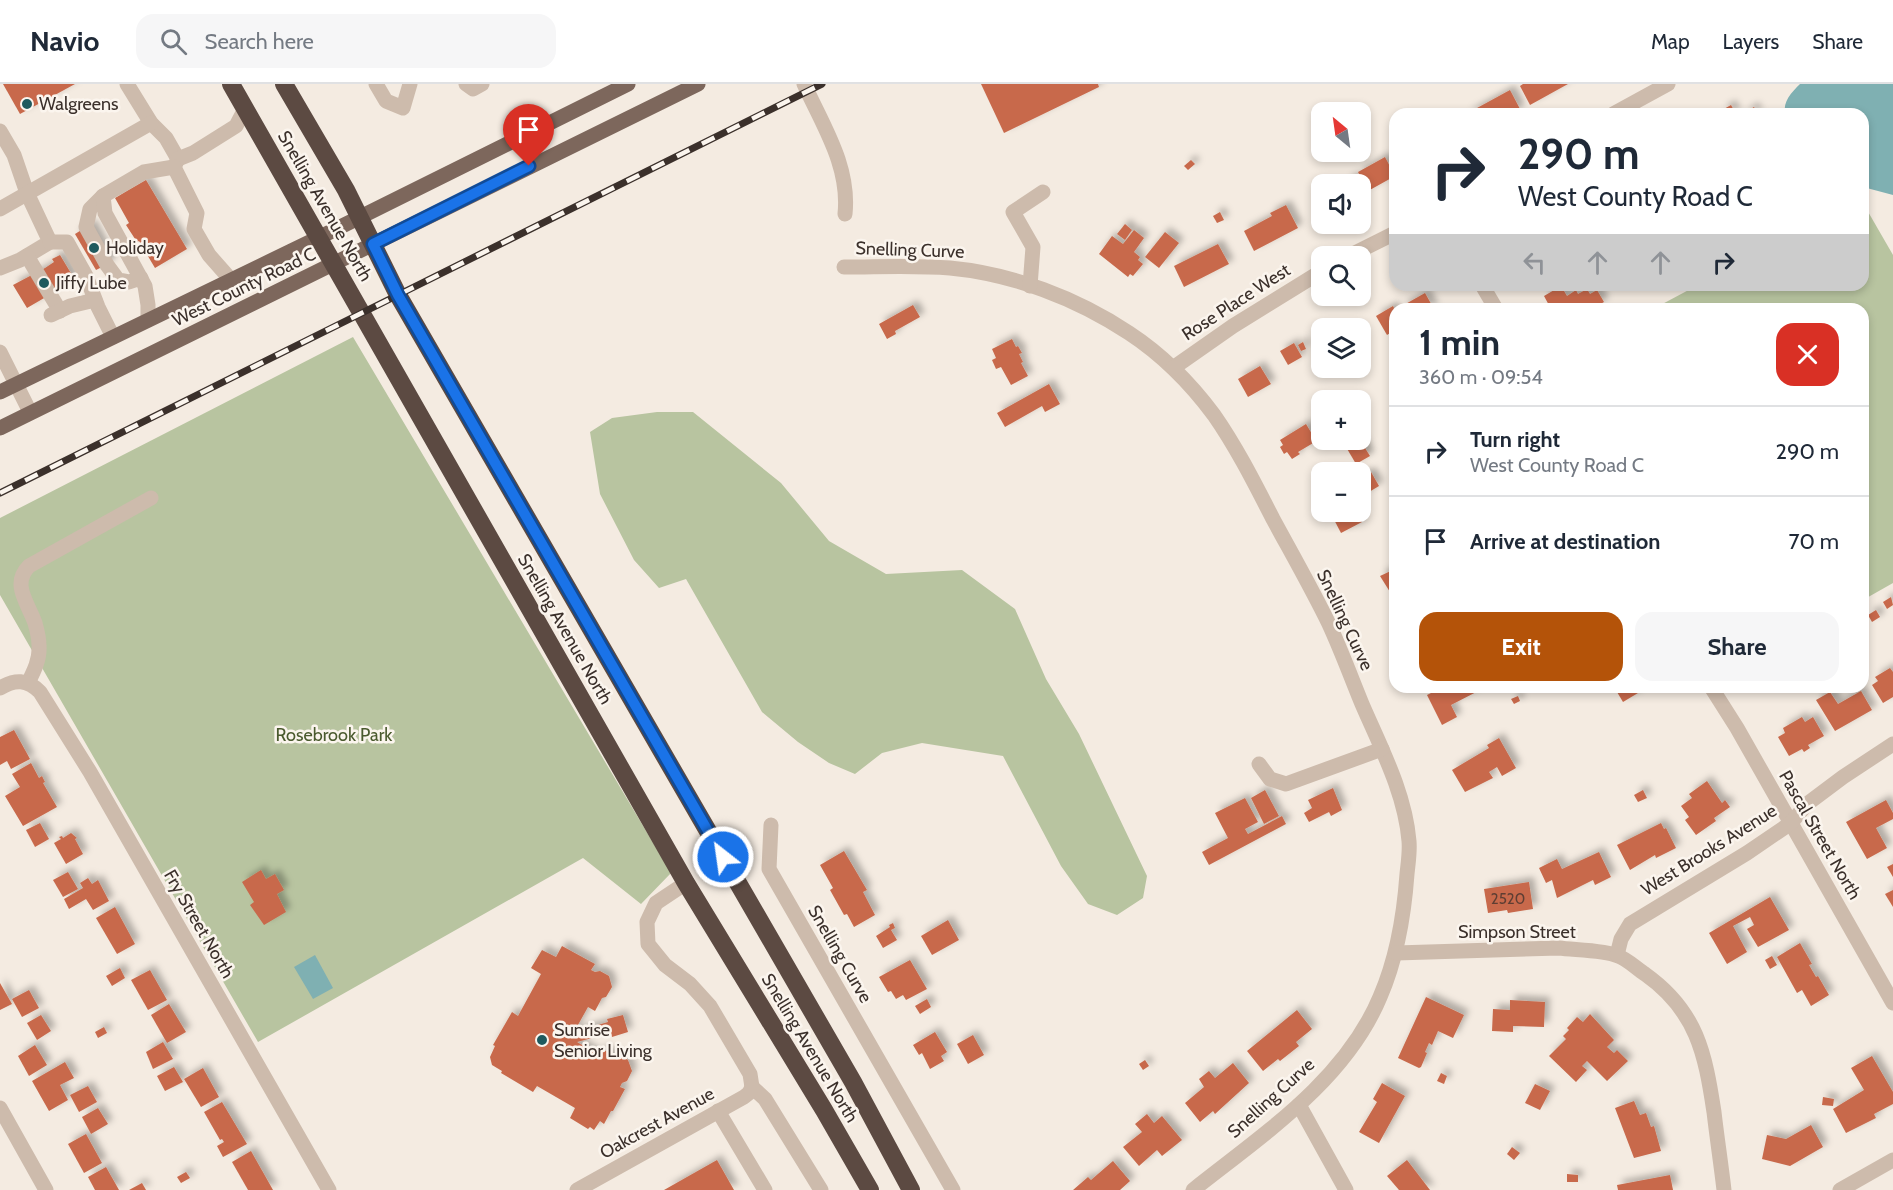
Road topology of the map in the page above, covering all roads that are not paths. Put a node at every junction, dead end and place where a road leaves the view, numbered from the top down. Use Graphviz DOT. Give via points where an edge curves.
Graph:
graph roads {
  1 [pos="127,84"];
  2 [pos="231,84"];
  3 [pos="284,84"];
  4 [pos="376,84"];
  5 [pos="410,84"];
  6 [pos="466,84"];
  7 [pos="482,84"];
  8 [pos="628,84"];
  9 [pos="698,84"];
  10 [pos="804,84"];
  11 [pos="1668,84"];
  12 [pos="1624,108"];
  13 [pos="245,109"];
  14 [pos="151,123"];
  15 [pos="0,132"];
  16 [pos="176,163"];
  17 [pos="1043,192"];
  18 [pos="27,193"];
  19 [pos="103,196"];
  20 [pos="0,209"];
  21 [pos="845,214"];
  22 [pos="359,217"];
  23 [pos="1389,235"];
  24 [pos="318,238"];
  25 [pos="50,242"];
  26 [pos="373,244"];
  27 [pos="1368,246"];
  28 [pos="27,256"];
  29 [pos="334,264"];
  30 [pos="843,267"];
  31 [pos="0,268"];
  32 [pos="141,278"];
  33 [pos="1311,278"];
  34 [pos="231,280"];
  35 [pos="1030,286"];
  36 [pos="96,300"];
  37 [pos="148,320"];
  38 [pos="113,337"];
  39 [pos="0,352"];
  40 [pos="1173,368"];
  41 [pos="17,384"];
  42 [pos="0,392"];
  43 [pos="30,412"];
  44 [pos="0,428"];
  45 [pos="151,498"];
  46 [pos="28,682"];
  47 [pos="0,688"];
  48 [pos="1715,693"];
  49 [pos="1893,744"];
  50 [pos="1382,749"];
  51 [pos="1259,764"];
  52 [pos="1791,823"];
  53 [pos="771,825"];
  54 [pos="686,883"];
  55 [pos="1396,953"];
  56 [pos="1617,955"];
  57 [pos="1893,1003"];
  58 [pos="752,1087"];
  59 [pos="1299,1105"];
  60 [pos="0,1108"];
  61 [pos="718,1111"];
  62 [pos="1893,1160"];
  63 [pos="46,1190"];
  64 [pos="328,1190"];
  65 [pos="577,1190"];
  66 [pos="765,1190"];
  67 [pos="821,1190"];
  68 [pos="870,1190"];
  69 [pos="911,1190"];
  70 [pos="953,1190"];
  71 [pos="1193,1190"];
  72 [pos="1346,1190"];
  73 [pos="1724,1190"];
  74 [pos="1840,1190"];
  1 -- 14 [label="street"];
  2 -- 13 [label="highway, Snelling Avenue North"];
  3 -- 22 [label="highway, Snelling Avenue North"];
  4 -- 5 [label="street" via="386,101 403,108"];
  6 -- 7 [label="street" via="473,89"];
  8 -- 22 [label="main road, West County Road C"];
  9 -- 26 [label="main road, West County Road C"];
  10 -- 21 [label="street" via="842,167"];
  11 -- 12 [label="street"];
  13 -- 16 [label="street" via="236,126"];
  13 -- 24 [label="highway, Snelling Avenue North"];
  14 -- 16 [label="street" via="166,138"];
  14 -- 18 [label="street"];
  15 -- 18 [label="street" via="14,155"];
  16 -- 19 [label="street" via="144,172"];
  16 -- 34 [label="street" via="197,213 194,229 209,255"];
  17 -- 35 [label="street" via="1013,212 1033,247"];
  18 -- 20 [label="street"];
  18 -- 25 [label="street"];
  19 -- 32 [label="street" via="105,213"];
  19 -- 32 [label="street" via="90,209 86,227 118,280"];
  22 -- 24 [label="main road, West County Road C"];
  22 -- 26 [label="highway, Snelling Avenue North"];
  23 -- 27 [label="street"];
  24 -- 29 [label="highway, Snelling Avenue North"];
  24 -- 34 [label="main road, West County Road C"];
  25 -- 28 [label="street"];
  25 -- 36 [label="street" via="67,242"];
  26 -- 29 [label="main road, West County Road C"];
  26 -- 69 [label="highway, Snelling Avenue North" via="398,295 847,1072"];
  28 -- 31 [label="street"];
  28 -- 36 [label="street" via="56,313"];
  29 -- 43 [label="main road, West County Road C"];
  29 -- 54 [label="highway, Snelling Avenue North"];
  30 -- 35 [label="street, Snelling Curve" via="949,268"];
  32 -- 37 [label="street"];
  33 -- 40 [label="street, Rose Place West"];
  34 -- 37 [label="main road, West County Road C"];
  35 -- 40 [label="street, Snelling Curve" via="1098,314 1131,334"];
  36 -- 38 [label="street"];
  37 -- 38 [label="main road, West County Road C"];
  38 -- 41 [label="main road, West County Road C"];
  39 -- 41 [label="street"];
  40 -- 50 [label="street, Snelling Curve" via="1233,444 1328,624"];
  41 -- 42 [label="main road, West County Road C"];
  41 -- 43 [label="street"];
  43 -- 44 [label="main road, West County Road C"];
  45 -- 46 [label="street" via="24,572 20,585 35,622 39,648"];
  46 -- 47 [label="street" via="19,680"];
  46 -- 64 [label="street, Fry Street North" via="40,692 90,772"];
  48 -- 52 [label="street, Pascal Street North"];
  49 -- 52 [label="street, West Brooks Avenue" via="1807,804"];
  50 -- 51 [label="street" via="1286,784 1270,779"];
  50 -- 55 [label="street, Snelling Curve" via="1403,808 1409,843 1406,899"];
  52 -- 56 [label="street, West Brooks Avenue" via="1630,924"];
  52 -- 57 [label="street, Pascal Street North"];
  53 -- 70 [label="street, Snelling Curve" via="769,869"];
  54 -- 58 [label="street" via="656,903 647,922 648,944 710,1006 750,1074"];
  54 -- 68 [label="highway, Snelling Avenue North"];
  55 -- 56 [label="street, Simpson Street" via="1559,948"];
  55 -- 59 [label="street, Snelling Curve" via="1366,1024 1333,1069"];
  56 -- 73 [label="street, Simpson Street" via="1657,982 1675,1001 1701,1045"];
  58 -- 61 [label="street, Oakcrest Avenue" via="749,1093"];
  58 -- 67 [label="street" via="765,1099"];
  59 -- 71 [label="street, Snelling Curve"];
  59 -- 72 [label="street"];
  60 -- 63 [label="street"];
  61 -- 65 [label="street, Oakcrest Avenue"];
  61 -- 66 [label="street"];
  62 -- 74 [label="street"];
}
